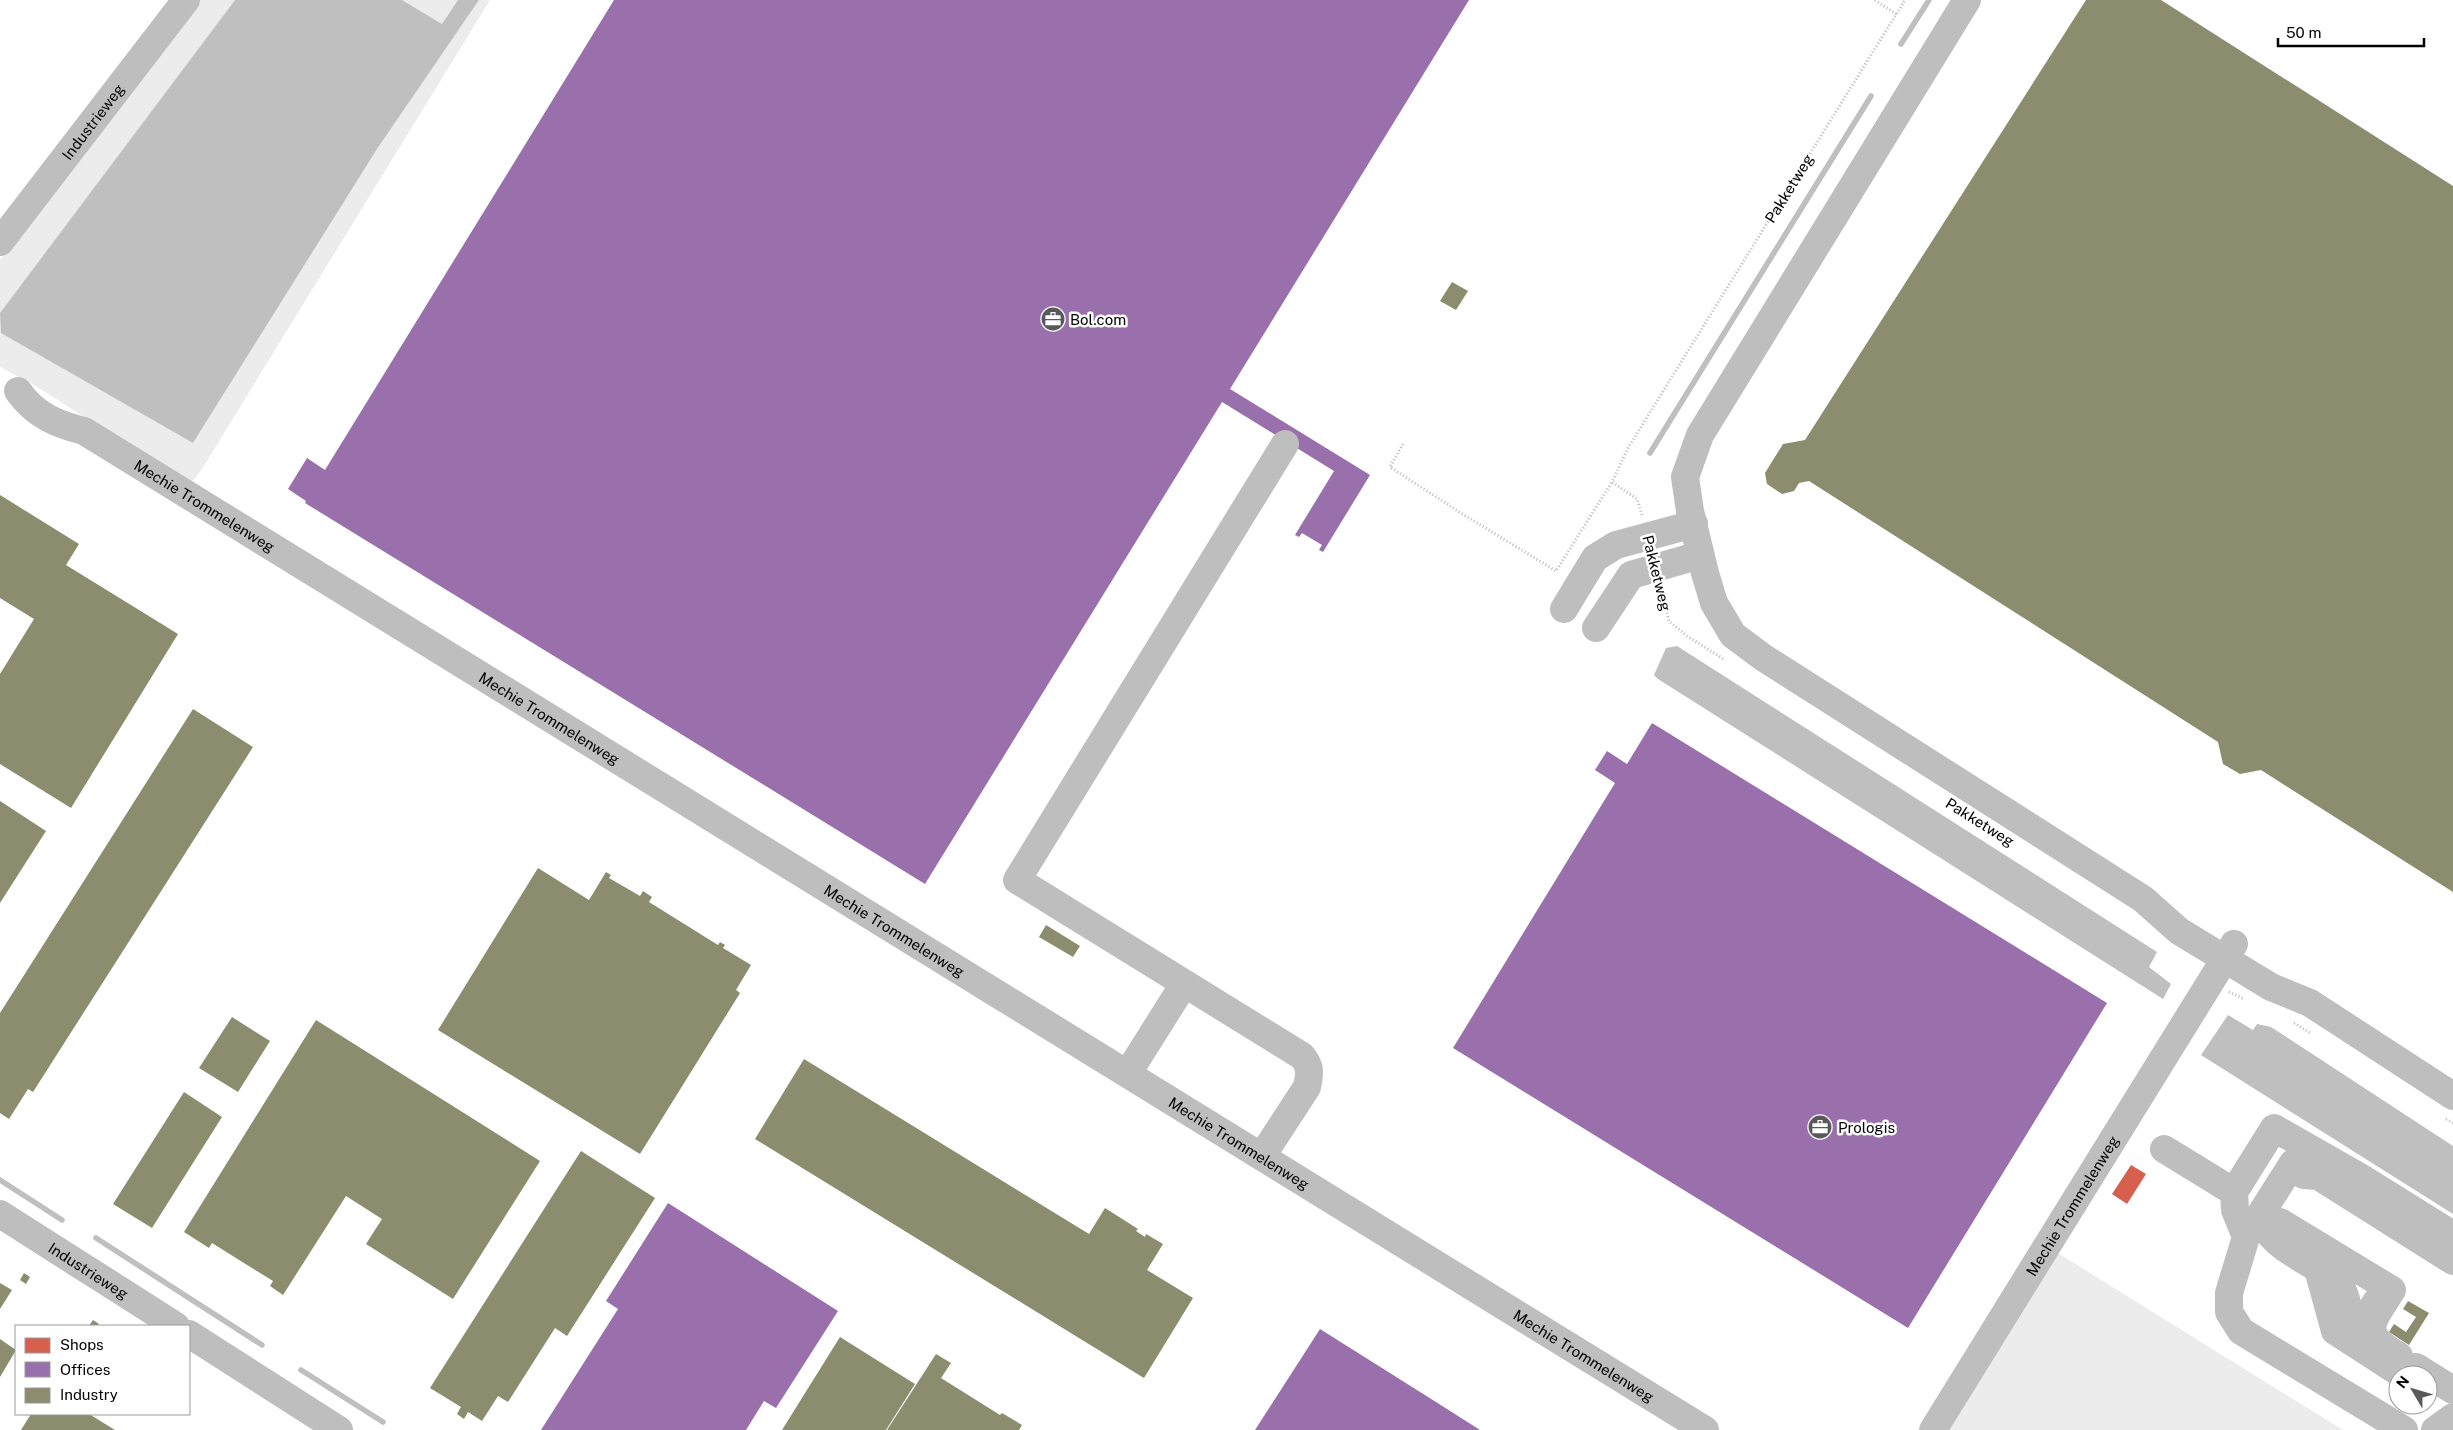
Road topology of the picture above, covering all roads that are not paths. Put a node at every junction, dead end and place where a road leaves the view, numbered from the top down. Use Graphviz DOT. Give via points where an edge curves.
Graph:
graph roads {
  1 [pos="186,0"];
  2 [pos="1968,0"];
  3 [pos="0,242"];
  4 [pos="9,385"];
  5 [pos="1285,444"];
  6 [pos="1694,524"];
  7 [pos="1700,555"];
  8 [pos="2223,961"];
  9 [pos="1184,984"];
  10 [pos="1128,1073"];
  11 [pos="2449,1107"];
  12 [pos="2164,1149"];
  13 [pos="1262,1156"];
  14 [pos="2234,1192"];
  15 [pos="0,1214"];
  16 [pos="2453,1235"];
  17 [pos="2453,1247"];
  18 [pos="2453,1261"];
  19 [pos="2321,1280"];
  20 [pos="2386,1286"];
  21 [pos="174,1325"];
  22 [pos="190,1335"];
  23 [pos="2397,1365"];
  24 [pos="2403,1365"];
  25 [pos="2438,1384"];
  26 [pos="2453,1390"];
  27 [pos="2453,1417"];
  28 [pos="339,1430"];
  29 [pos="1705,1430"];
  30 [pos="1933,1430"];
  31 [pos="2404,1430"];
  32 [pos="2435,1430"];
  1 -- 3 [label="street, Industrieweg"];
  2 -- 6 [label="street, Pakketweg" via="1700,435 1684,477"];
  4 -- 10 [label="street, Mechie Trommelenweg" via="36,393 67,412 84,431"];
  5 -- 9 [label="street" via="1017,880"];
  6 -- 7 [label="street, Pakketweg"];
  6 -- 7 [label="street" via="1616,545 1578,617 1627,598 1650,567"];
  7 -- 8 [label="street, Pakketweg" via="1714,603 1733,635 1771,663 2142,899 2178,931"];
  8 -- 11 [label="street" via="2271,987 2302,1013"];
  8 -- 30 [label="street, Mechie Trommelenweg"];
  9 -- 10 [label="street"];
  9 -- 13 [label="street" via="1302,1056 1308,1064 1307,1087"];
  10 -- 13 [label="street, Mechie Trommelenweg"];
  12 -- 14 [label="street"];
  13 -- 29 [label="street, Mechie Trommelenweg"];
  14 -- 16 [label="street" via="2274,1128"];
  14 -- 31 [label="street" via="2235,1210 2246,1237 2229,1293 2229,1312 2241,1331"];
  15 -- 21 [label="street, Industrieweg"];
  17 -- 19 [label="street" via="2314,1162 2302,1158 2293,1163 2260,1216 2274,1239 2318,1269"];
  18 -- 20 [label="street" via="2318,1176 2301,1175 2276,1212 2280,1223"];
  19 -- 20 [label="street" via="2333,1277 2342,1286 2351,1318 2356,1323 2363,1323"];
  19 -- 23 [label="street" via="2335,1331"];
  20 -- 24 [label="street" via="2392,1290 2372,1323 2373,1336"];
  22 -- 28 [label="street"];
  25 -- 26 [label="street"];
  27 -- 32 [label="street"];
}
